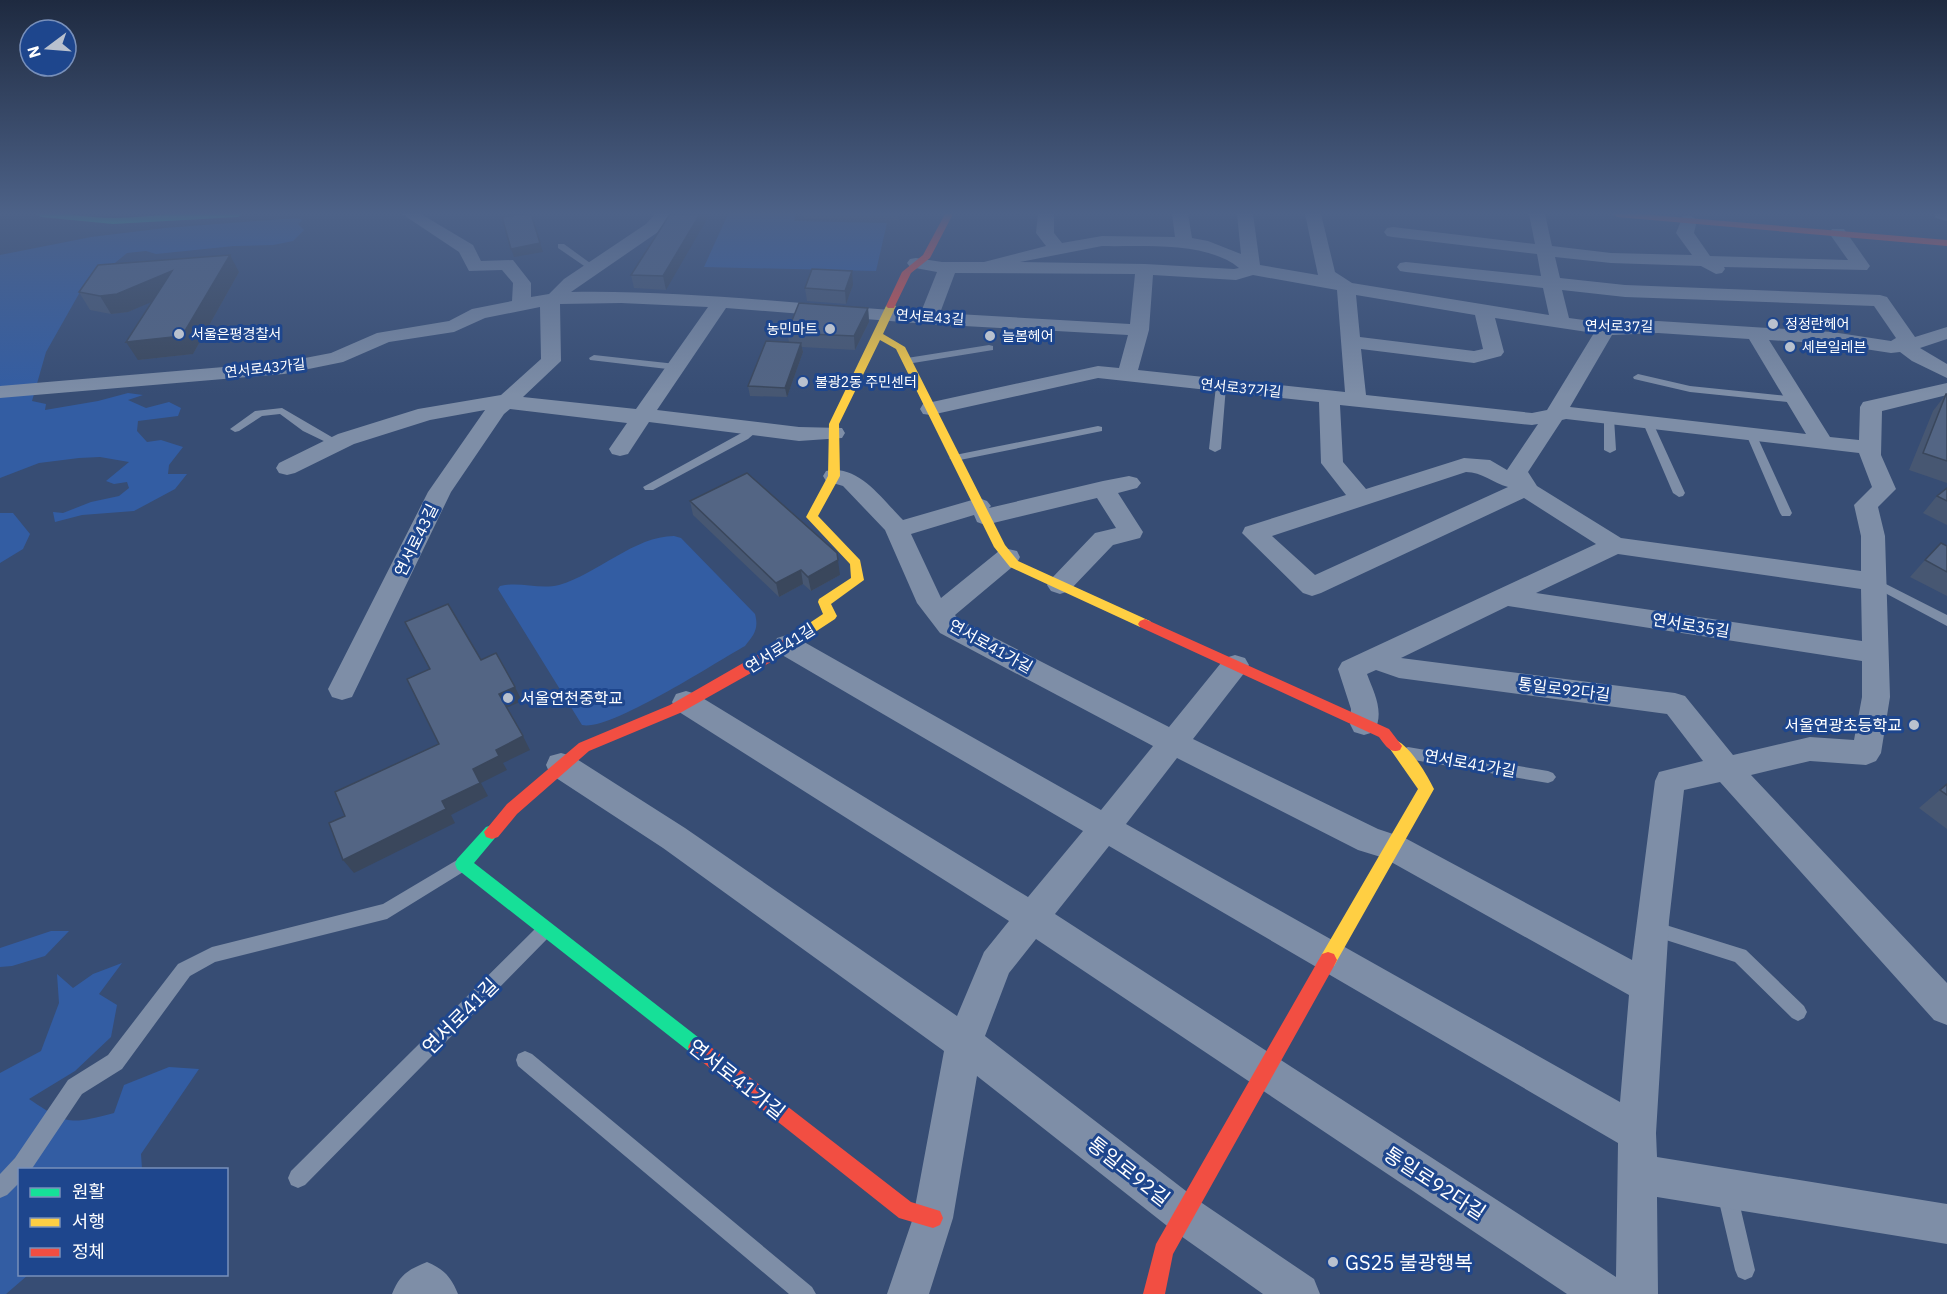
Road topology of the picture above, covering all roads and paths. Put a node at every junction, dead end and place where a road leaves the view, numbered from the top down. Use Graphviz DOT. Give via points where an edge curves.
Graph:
graph roads {
  1 [pos="515,274"];
  2 [pos="583,274"];
  3 [pos="906,274"];
  4 [pos="945,274"];
  5 [pos="1144,274"];
  6 [pos="1280,274"];
  7 [pos="1328,274"];
  8 [pos="1408,274"];
  9 [pos="1478,274"];
  10 [pos="1550,274"];
  11 [pos="1723,274"];
  12 [pos="1552,282"];
  13 [pos="1346,287"];
  14 [pos="1751,295"];
  15 [pos="555,298"];
  16 [pos="1417,301"];
  17 [pos="721,302"];
  18 [pos="521,304"];
  19 [pos="1484,311"];
  20 [pos="887,314"];
  21 [pos="928,318"];
  22 [pos="1560,323"];
  23 [pos="1606,328"];
  24 [pos="1139,330"];
  25 [pos="1755,333"];
  26 [pos="1947,333"];
  27 [pos="878,335"];
  28 [pos="1806,336"];
  29 [pos="1351,342"];
  30 [pos="1904,345"];
  31 [pos="989,348"];
  32 [pos="594,358"];
  33 [pos="907,361"];
  34 [pos="676,367"];
  35 [pos="1947,372"];
  36 [pos="1126,375"];
  37 [pos="1638,377"];
  38 [pos="1221,386"];
  39 [pos="1947,389"];
  40 [pos="0,392"];
  41 [pos="1329,397"];
  42 [pos="1356,400"];
  43 [pos="1797,400"];
  44 [pos="507,402"];
  45 [pos="931,409"];
  46 [pos="642,415"];
  47 [pos="1555,415"];
  48 [pos="1609,418"];
  49 [pos="1648,423"];
  50 [pos="756,428"];
  51 [pos="234,429"];
  52 [pos="1098,429"];
  53 [pos="834,433"];
  54 [pos="1751,434"];
  55 [pos="336,443"];
  56 [pos="1823,443"];
  57 [pos="1870,448"];
  58 [pos="620,449"];
  59 [pos="1215,449"];
  60 [pos="1610,450"];
  61 [pos="955,458"];
  62 [pos="287,468"];
  63 [pos="834,476"];
  64 [pos="1129,483"];
  65 [pos="1525,484"];
  66 [pos="648,487"];
  67 [pos="1102,488"];
  68 [pos="1679,493"];
  69 [pos="1361,498"];
  70 [pos="982,511"];
  71 [pos="1786,513"];
  72 [pos="898,530"];
  73 [pos="1615,545"];
  74 [pos="1008,557"];
  75 [pos="1874,582"];
  76 [pos="1060,585"];
  77 [pos="1505,597"];
  78 [pos="939,614"];
  79 [pos="1947,621"];
  80 [pos="787,645"];
  81 [pos="1876,653"];
  82 [pos="1363,663"];
  83 [pos="1234,665"];
  84 [pos="342,689"];
  85 [pos="687,702"];
  86 [pos="1364,724"];
  87 [pos="1172,742"];
  88 [pos="1399,751"];
  89 [pos="561,765"];
  90 [pos="1726,768"];
  91 [pos="1548,777"];
  92 [pos="1105,827"];
  93 [pos="1394,848"];
  94 [pos="463,864"];
  95 [pos="1033,918"];
  96 [pos="1652,928"];
  97 [pos="546,929"];
  98 [pos="1330,960"];
  99 [pos="1647,986"];
  100 [pos="1947,1008"];
  101 [pos="1798,1012"];
  102 [pos="964,1043"];
  103 [pos="525,1060"];
  104 [pos="1266,1073"];
  105 [pos="1637,1133"];
  106 [pos="19,1168"];
  107 [pos="18,1169"];
  108 [pos="1637,1174"];
  109 [pos="298,1178"];
  110 [pos="0,1188"];
  111 [pos="1726,1188"];
  112 [pos="1185,1215"];
  113 [pos="933,1218"];
  114 [pos="1947,1224"];
  115 [pos="1745,1270"];
  116 [pos="413,1294"];
  117 [pos="437,1294"];
  118 [pos="806,1294"];
  119 [pos="909,1294"];
  120 [pos="1154,1294"];
  121 [pos="1299,1294"];
  122 [pos="1604,1294"];
  123 [pos="1637,1294"];
  1 -- 18 [label="street" via="522,283"];
  2 -- 15 [label="street"];
  3 -- 20 [label="street, 연서로41길"];
  4 -- 21 [label="street"];
  5 -- 24 [label="street"];
  6 -- 13 [label="street, 연서로37길"];
  7 -- 13 [label="street"];
  8 -- 16 [label="street"];
  9 -- 12 [label="street"];
  10 -- 12 [label="street"];
  11 -- 14 [label="street"];
  12 -- 14 [label="street" via="1625,291"];
  12 -- 22 [label="street"];
  13 -- 16 [label="street, 연서로37길"];
  13 -- 29 [label="street"];
  14 -- 28 [label="street"];
  14 -- 30 [label="street" via="1880,302 1906,338"];
  15 -- 17 [label="street, 연서로43길"];
  15 -- 18 [label="street, 연서로43가길"];
  15 -- 44 [label="street, 연서로43길" via="549,304 551,361"];
  16 -- 19 [label="street, 연서로37길"];
  17 -- 20 [label="street, 연서로43길"];
  17 -- 34 [label="street"];
  18 -- 40 [label="street, 연서로43가길" via="479,312 454,326 384,337 336,358 284,368"];
  19 -- 22 [label="street, 연서로37길"];
  19 -- 29 [label="street" via="1494,352 1474,357"];
  20 -- 21 [label="street, 연서로43길"];
  20 -- 27 [label="street, 연서로41길"];
  21 -- 24 [label="street, 연서로43길"];
  22 -- 23 [label="street, 연서로37길"];
  23 -- 25 [label="street, 연서로37길"];
  23 -- 47 [label="street"];
  24 -- 36 [label="street"];
  25 -- 28 [label="street, 연서로37길"];
  25 -- 43 [label="street"];
  26 -- 30 [label="street, 연서로37길"];
  27 -- 33 [label="street" via="900,347"];
  27 -- 53 [label="street, 연서로41길" via="834,424"];
  28 -- 30 [label="street, 연서로37길" via="1891,347"];
  29 -- 42 [label="street"];
  30 -- 35 [label="street"];
  31 -- 33 [label="lane"];
  32 -- 34 [label="lane"];
  33 -- 45 [label="street"];
  34 -- 46 [label="street"];
  36 -- 38 [label="street, 연서로37가길"];
  36 -- 45 [label="street, 연서로37가길" via="1098,372"];
  37 -- 43 [label="lane" via="1690,389"];
  38 -- 41 [label="street, 연서로37가길"];
  38 -- 59 [label="lane"];
  39 -- 57 [label="street" via="1871,407"];
  41 -- 42 [label="street, 연서로37가길"];
  41 -- 69 [label="street" via="1332,463"];
  42 -- 47 [label="street, 연서로37가길" via="1532,419"];
  43 -- 56 [label="street"];
  44 -- 46 [label="street" via="630,417"];
  44 -- 55 [label="street" via="500,400 426,414"];
  44 -- 84 [label="street, 연서로43길" via="496,410 440,492"];
  45 -- 61 [label="street"];
  46 -- 50 [label="street"];
  46 -- 58 [label="street"];
  47 -- 48 [label="street, 연서로37가길"];
  47 -- 65 [label="street" via="1517,472"];
  48 -- 49 [label="street, 연서로37가길"];
  48 -- 60 [label="lane"];
  49 -- 54 [label="street, 연서로37가길"];
  49 -- 68 [label="lane"];
  50 -- 53 [label="street" via="799,434"];
  50 -- 66 [label="lane"];
  51 -- 55 [label="lane" via="259,413 282,411"];
  52 -- 61 [label="lane"];
  53 -- 63 [label="street, 연서로41길"];
  54 -- 56 [label="street"];
  54 -- 71 [label="lane"];
  55 -- 62 [label="street"];
  56 -- 57 [label="street"];
  57 -- 75 [label="street" via="1884,489 1866,505 1873,536"];
  61 -- 70 [label="street"];
  63 -- 72 [label="street, 연서로41가길" via="851,481"];
  63 -- 80 [label="street, 연서로41길" via="812,517 856,563 858,580 824,602 830,616"];
  64 -- 67 [label="street"];
  65 -- 69 [label="street" via="1504,479 1482,465 1464,465"];
  65 -- 69 [label="street" via="1513,496 1312,587 1254,533"];
  65 -- 73 [label="street" via="1529,491"];
  67 -- 70 [label="street"];
  67 -- 76 [label="street" via="1131,532 1104,539"];
  70 -- 72 [label="street"];
  70 -- 74 [label="street"];
  72 -- 78 [label="street, 연서로41가길" via="930,603"];
  73 -- 75 [label="street"];
  73 -- 77 [label="street"];
  74 -- 76 [label="street" via="1014,564"];
  74 -- 78 [label="street"];
  75 -- 79 [label="lane"];
  75 -- 81 [label="street"];
  76 -- 83 [label="street"];
  77 -- 81 [label="street, 연서로35길"];
  77 -- 82 [label="street"];
  78 -- 87 [label="street, 연서로41가길" via="949,626"];
  80 -- 85 [label="street, 연서로41길"];
  80 -- 92 [label="street"];
  81 -- 90 [label="street" via="1876,697 1866,753 1810,749"];
  82 -- 86 [label="street"];
  82 -- 90 [label="street, 통일로92다길" via="1675,704"];
  83 -- 86 [label="street"];
  83 -- 87 [label="street"];
  85 -- 89 [label="street, 연서로41길" via="584,747"];
  85 -- 95 [label="street"];
  86 -- 88 [label="street" via="1384,733"];
  87 -- 92 [label="street"];
  87 -- 93 [label="street, 연서로41가길" via="1369,840"];
  88 -- 91 [label="lane, 연서로41가길"];
  88 -- 93 [label="street" via="1426,789"];
  89 -- 94 [label="street, 연서로41길" via="512,809"];
  89 -- 102 [label="street" via="674,838"];
  90 -- 96 [label="street" via="1670,781"];
  90 -- 100 [label="street, 통일로92다길"];
  92 -- 95 [label="street"];
  92 -- 98 [label="street"];
  93 -- 98 [label="street"];
  93 -- 99 [label="street"];
  94 -- 97 [label="street"];
  94 -- 106 [label="lane, 연서로41길" via="387,911 212,955 184,970 115,1062 75,1087"];
  95 -- 102 [label="street" via="996,963"];
  95 -- 104 [label="street"];
  96 -- 99 [label="street"];
  96 -- 101 [label="lane" via="1740,956"];
  97 -- 109 [label="lane, 연서로41길"];
  97 -- 113 [label="street, 연서로41가길" via="906,1211"];
  98 -- 104 [label="street"];
  98 -- 105 [label="street"];
  99 -- 105 [label="street"];
  102 -- 112 [label="street, 통일로92길"];
  102 -- 113 [label="street"];
  103 -- 118 [label="lane"];
  104 -- 112 [label="street"];
  104 -- 122 [label="street, 통일로92다길"];
  105 -- 108 [label="street"];
  107 -- 110 [label="lane, 연서로41길"];
  108 -- 111 [label="street"];
  108 -- 123 [label="street"];
  111 -- 114 [label="street"];
  111 -- 115 [label="lane"];
  112 -- 120 [label="street" via="1163,1251"];
  112 -- 121 [label="street, 통일로92길"];
  113 -- 119 [label="street"];
  116 -- 117 [label="street" via="427,1283"];
}
